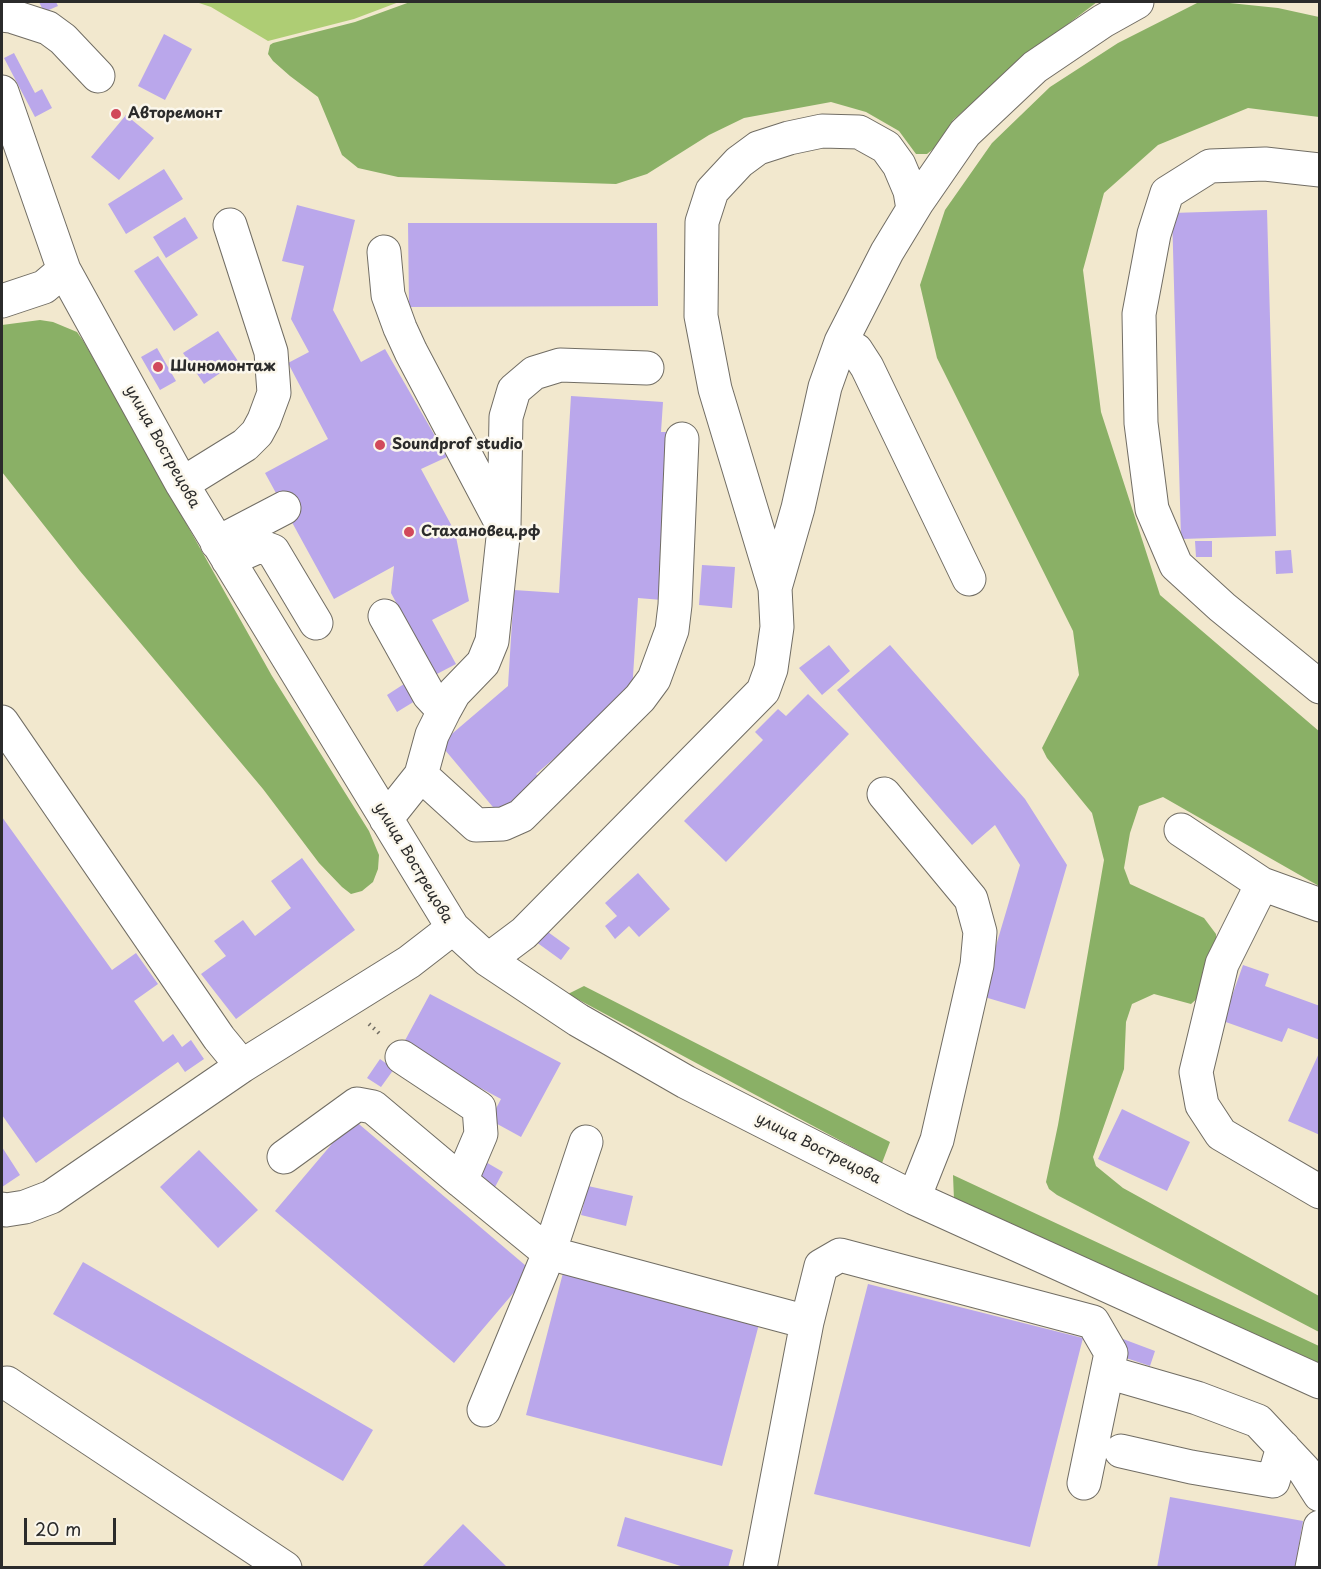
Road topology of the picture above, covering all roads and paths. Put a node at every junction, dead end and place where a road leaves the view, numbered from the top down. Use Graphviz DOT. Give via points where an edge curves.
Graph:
graph roads {
  1 [pos="1137,2"];
  2 [pos="2,15"];
  3 [pos="98,76"];
  4 [pos="2,92"];
  5 [pos="1320,170"];
  6 [pos="913,209"];
  7 [pos="230,225"];
  8 [pos="384,252"];
  9 [pos="64,270"];
  10 [pos="2,301"];
  11 [pos="841,342"];
  12 [pos="647,368"];
  13 [pos="682,439"];
  14 [pos="182,484"];
  15 [pos="284,508"];
  16 [pos="504,528"];
  17 [pos="223,551"];
  18 [pos="969,579"];
  19 [pos="776,588"];
  20 [pos="385,616"];
  21 [pos="316,623"];
  22 [pos="1320,687"];
  23 [pos="444,711"];
  24 [pos="2,722"];
  25 [pos="421,775"];
  26 [pos="884,794"];
  27 [pos="386,819"];
  28 [pos="1181,830"];
  29 [pos="1262,884"];
  30 [pos="1320,905"];
  31 [pos="453,928"];
  32 [pos="488,960"];
  33 [pos="402,1057"];
  34 [pos="242,1066"];
  35 [pos="585,1142"];
  36 [pos="284,1157"];
  37 [pos="462,1181"];
  38 [pos="1320,1192"];
  39 [pos="914,1198"];
  40 [pos="2,1209"];
  41 [pos="549,1253"];
  42 [pos="807,1322"];
  43 [pos="1107,1372"];
  44 [pos="1320,1382"];
  45 [pos="7,1383"];
  46 [pos="484,1410"];
  47 [pos="1283,1447"];
  48 [pos="1121,1451"];
  49 [pos="1084,1484"];
  50 [pos="1320,1496"];
  51 [pos="1320,1527"];
  52 [pos="285,1568"];
  53 [pos="760,1568"];
  54 [pos="1312,1568"];
  1 -- 6 [label="street" via="1035,67 965,133"];
  2 -- 3 [label="street" via="48,28"];
  4 -- 9 [label="street, улица Вострецова"];
  5 -- 22 [label="street" via="1265,164 1210,166 1167,193 1154,234 1139,314 1141,423 1152,509 1176,565"];
  6 -- 11 [label="street"];
  6 -- 19 [label="street" via="899,165 886,147 859,132 822,131 758,148 712,191 702,222 701,316 715,388"];
  7 -- 14 [label="street" via="271,352 274,393 264,420 245,445"];
  8 -- 16 [label="street" via="388,295 400,328"];
  9 -- 10 [label="street" via="45,287"];
  9 -- 14 [label="street, улица Вострецова"];
  11 -- 18 [label="street" via="856,350 867,367"];
  11 -- 19 [label="street" via="825,387"];
  12 -- 16 [label="street" via="560,365 534,373 514,390 506,417"];
  13 -- 25 [label="street" via="672,630 654,679 640,698 521,816 503,824 477,825"];
  14 -- 17 [label="street, улица Вострецова"];
  15 -- 17 [label="street"];
  16 -- 23 [label="street" via="492,641 483,663 454,693"];
  17 -- 21 [label="street" via="260,546 273,551"];
  17 -- 27 [label="street, улица Вострецова"];
  19 -- 32 [label="street" via="777,627 763,692 524,933"];
  20 -- 23 [label="street" via="429,694"];
  23 -- 25 [label="street" via="432,735"];
  24 -- 34 [label="street"];
  25 -- 27 [label="street"];
  26 -- 39 [label="street" via="971,899 980,932 977,965 937,1140"];
  27 -- 31 [label="street, улица Вострецова"];
  28 -- 29 [label="street"];
  29 -- 30 [label="street"];
  29 -- 38 [label="street" via="1222,964 1196,1072 1202,1105 1221,1134"];
  31 -- 32 [label="street, улица Вострецова"];
  31 -- 34 [label="street" via="409,962"];
  32 -- 39 [label="street, улица Вострецова" via="578,1020 686,1082"];
  33 -- 37 [label="street" via="479,1108 481,1134"];
  34 -- 40 [label="street" via="51,1197 25,1207"];
  35 -- 41 [label="street"];
  36 -- 37 [label="street" via="357,1104 374,1107"];
  37 -- 41 [label="street"];
  39 -- 44 [label="street, улица Вострецова"];
  41 -- 42 [label="street"];
  41 -- 46 [label="street"];
  42 -- 43 [label="street" via="821,1266 840,1255 1093,1322 1111,1353"];
  42 -- 53 [label="street"];
  43 -- 47 [label="street" via="1197,1398 1258,1421"];
  43 -- 49 [label="street"];
  45 -- 52 [label="street"];
  47 -- 48 [label="street" via="1273,1481"];
  47 -- 50 [label="street"];
  51 -- 54 [label="street"];
}
